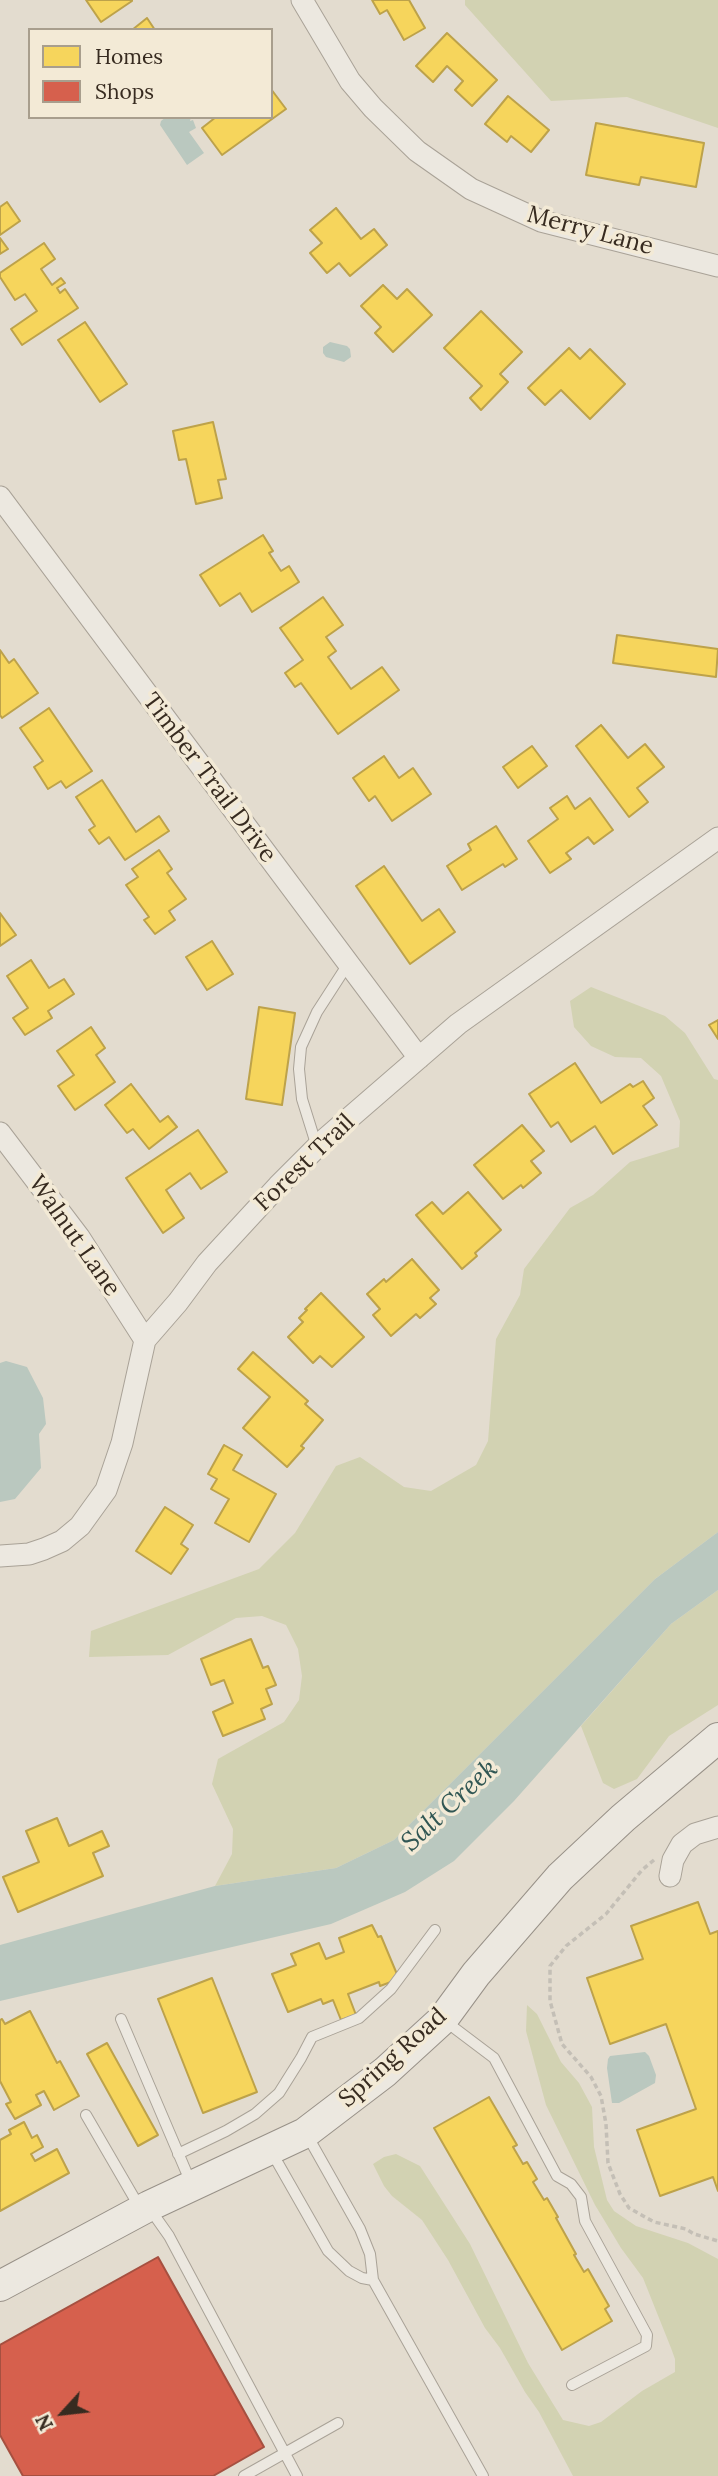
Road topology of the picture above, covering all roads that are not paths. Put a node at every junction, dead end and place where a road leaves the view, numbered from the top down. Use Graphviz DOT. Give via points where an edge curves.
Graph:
graph roads {
  1 [pos="302,0"];
  2 [pos="718,266"];
  3 [pos="0,497"];
  4 [pos="718,838"];
  5 [pos="348,964"];
  6 [pos="419,1058"];
  7 [pos="0,1133"];
  8 [pos="317,1147"];
  9 [pos="145,1340"];
  10 [pos="0,1556"];
  11 [pos="718,1738"];
  12 [pos="718,1827"];
  13 [pos="671,1868"];
  14 [pos="435,1930"];
  15 [pos="121,2019"];
  16 [pos="443,2019"];
  17 [pos="86,2115"];
  18 [pos="305,2133"];
  19 [pos="271,2151"];
  20 [pos="178,2154"];
  21 [pos="192,2186"];
  22 [pos="145,2208"];
  23 [pos="373,2280"];
  24 [pos="0,2287"];
  25 [pos="572,2385"];
  26 [pos="338,2423"];
  27 [pos="284,2454"];
  28 [pos="244,2476"];
  29 [pos="296,2476"];
  30 [pos="483,2476"];
  1 -- 2 [label="street, Merry Lane" via="350,81 373,108 417,150 471,189 541,221"];
  3 -- 5 [label="street, Timber Trail Drive"];
  4 -- 6 [label="street, Forest Trail" via="458,1024"];
  5 -- 6 [label="street, Timber Trail Drive"];
  5 -- 8 [label="lane" via="301,1047 302,1099"];
  6 -- 8 [label="street, Forest Trail"];
  7 -- 9 [label="street, Walnut Lane" via="79,1237"];
  8 -- 9 [label="street, Forest Trail" via="207,1263"];
  9 -- 10 [label="street, Forest Trail" via="122,1443 106,1490 80,1526 62,1541 29,1554"];
  11 -- 16 [label="street, Spring Road" via="560,1877"];
  12 -- 13 [label="street" via="682,1844"];
  14 -- 20 [label="lane" via="391,1989 359,2018 312,2037 279,2093 255,2114"];
  15 -- 20 [label="lane"];
  16 -- 18 [label="street, Spring Road" via="385,2072"];
  16 -- 25 [label="lane" via="494,2058 557,2176 581,2197 584,2221 647,2335 646,2346"];
  17 -- 22 [label="lane"];
  18 -- 19 [label="street, Spring Road"];
  18 -- 23 [label="lane" via="360,2229 370,2254"];
  19 -- 21 [label="street, Spring Road"];
  19 -- 23 [label="lane" via="328,2251 348,2271"];
  20 -- 21 [label="lane"];
  21 -- 22 [label="street, Spring Road"];
  22 -- 24 [label="street, Spring Road"];
  22 -- 27 [label="lane" via="169,2236"];
  23 -- 30 [label="lane"];
  26 -- 27 [label="lane"];
  27 -- 28 [label="lane"];
  27 -- 29 [label="lane"];
}
